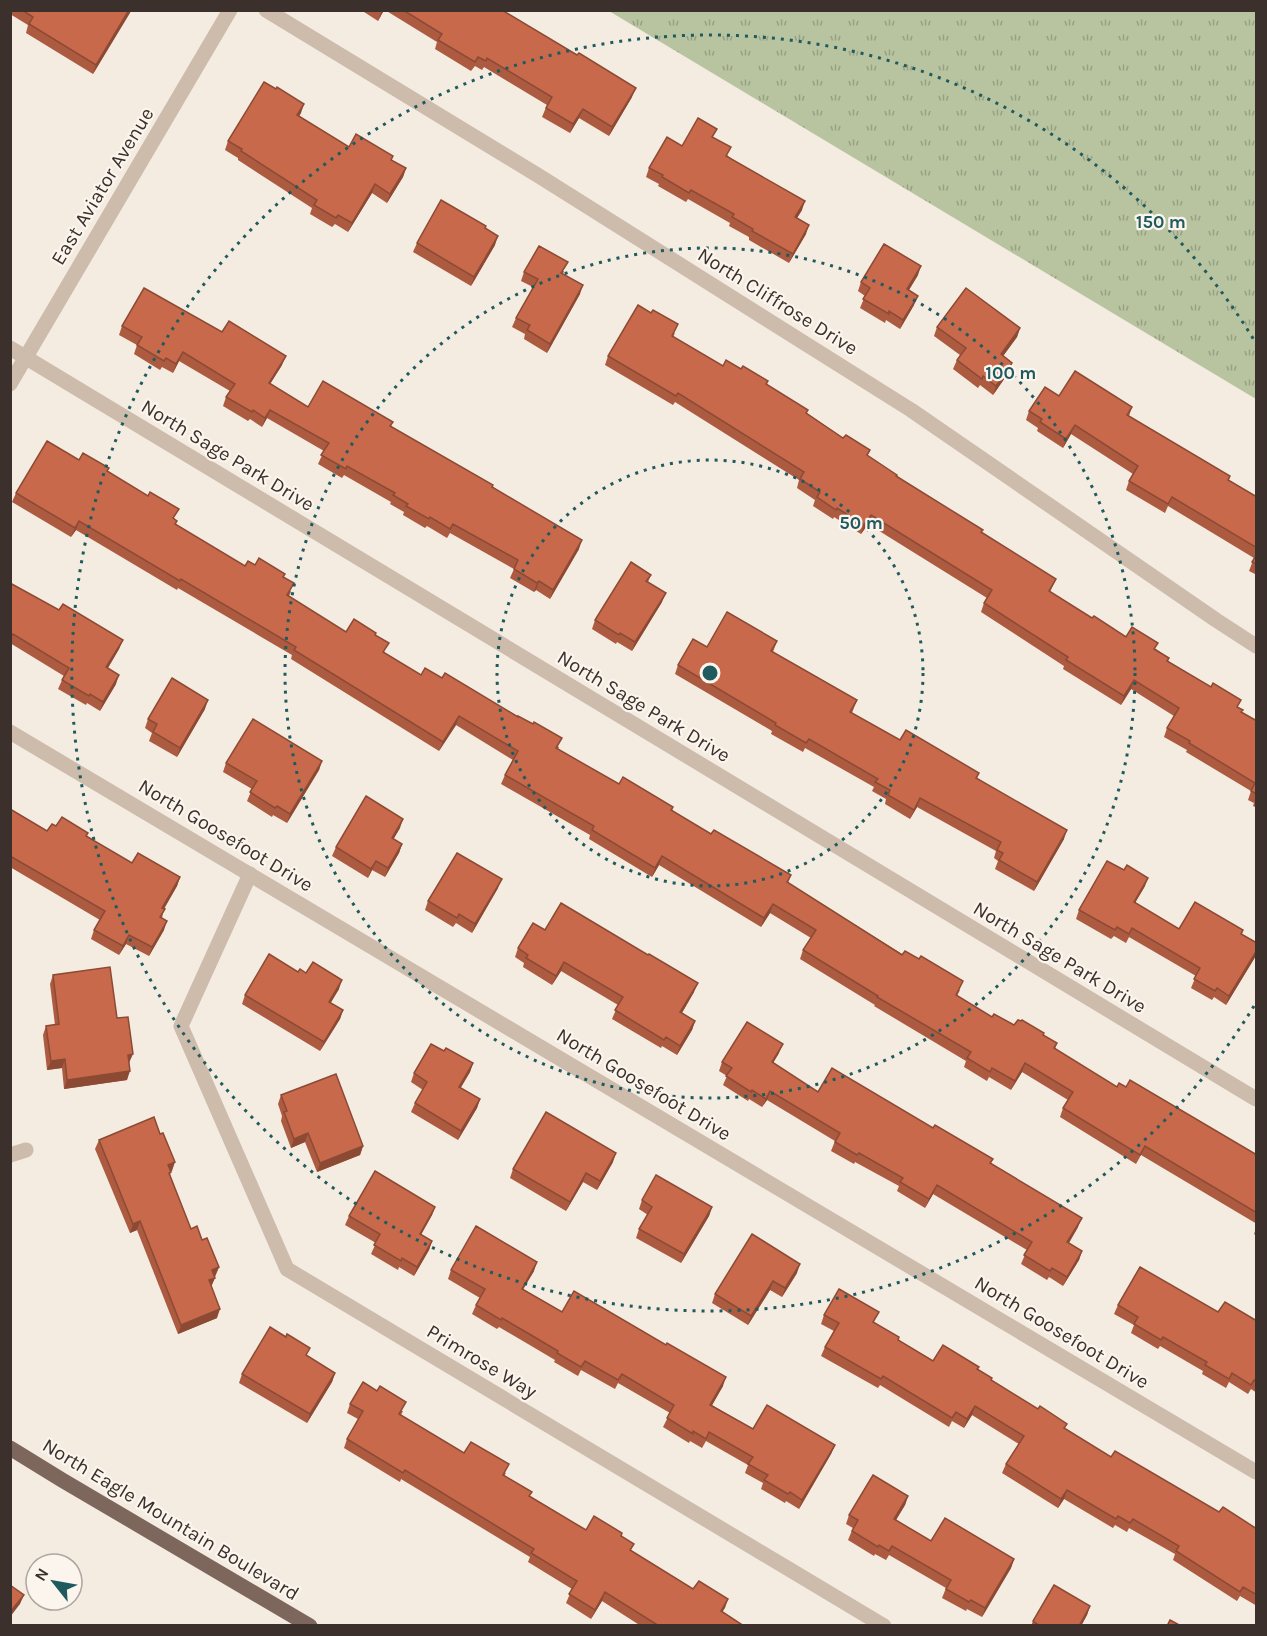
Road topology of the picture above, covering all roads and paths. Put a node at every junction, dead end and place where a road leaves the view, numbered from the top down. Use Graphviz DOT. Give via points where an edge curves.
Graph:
graph roads {
  1 [pos="230,10"];
  2 [pos="266,10"];
  3 [pos="10,348"];
  4 [pos="26,358"];
  5 [pos="10,384"];
  6 [pos="1257,646"];
  7 [pos="10,732"];
  8 [pos="250,874"];
  9 [pos="1257,1099"];
  10 [pos="26,1150"];
  11 [pos="10,1155"];
  12 [pos="10,1448"];
  13 [pos="1257,1472"];
  14 [pos="310,1626"];
  15 [pos="884,1626"];
  1 -- 4 [label="street, East Aviator Avenue"];
  2 -- 6 [label="street, North Cliffrose Drive" via="911,410"];
  3 -- 4 [label="street, North Sage Park Drive"];
  4 -- 5 [label="street, East Aviator Avenue"];
  4 -- 9 [label="street, North Sage Park Drive"];
  7 -- 8 [label="street, North Goosefoot Drive"];
  8 -- 13 [label="street, North Goosefoot Drive"];
  8 -- 15 [label="street, Primrose Way" via="181,1026 287,1269"];
  10 -- 11 [label="street"];
  12 -- 14 [label="main road, North Eagle Mountain Boulevard"];
}
